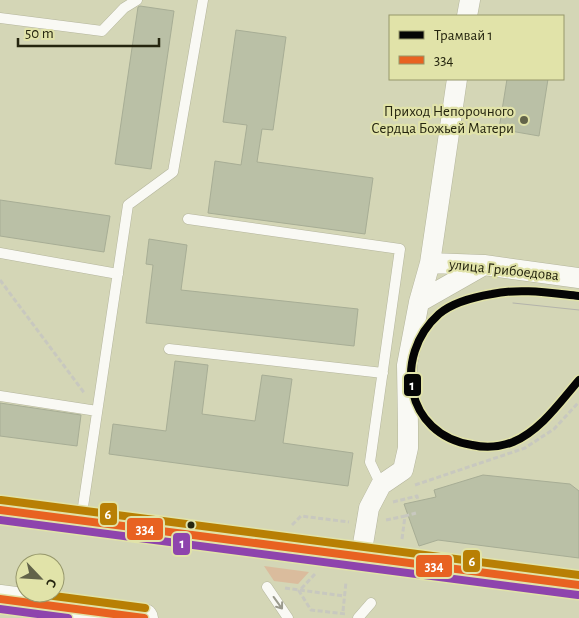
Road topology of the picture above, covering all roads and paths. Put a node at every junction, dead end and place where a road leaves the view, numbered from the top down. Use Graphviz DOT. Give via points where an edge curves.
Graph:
graph roads {
  1 [pos="138,0"];
  2 [pos="203,0"];
  3 [pos="470,0"];
  4 [pos="467,15"];
  5 [pos="0,18"];
  6 [pos="457,80"];
  7 [pos="188,219"];
  8 [pos="0,253"];
  9 [pos="430,263"];
  10 [pos="484,265"];
  11 [pos="118,274"];
  12 [pos="579,278"];
  13 [pos="0,280"];
  14 [pos="420,302"];
  15 [pos="169,349"];
  16 [pos="383,373"];
  17 [pos="0,396"];
  18 [pos="579,402"];
  19 [pos="97,410"];
  20 [pos="380,485"];
  21 [pos="407,488"];
  22 [pos="418,501"];
  23 [pos="389,503"];
  24 [pos="0,510"];
  25 [pos="416,513"];
  26 [pos="405,516"];
  27 [pos="80,520"];
  28 [pos="382,521"];
  29 [pos="402,541"];
  30 [pos="358,567"];
  31 [pos="325,575"];
  32 [pos="344,577"];
  33 [pos="346,582"];
  34 [pos="579,584"];
  35 [pos="267,588"];
  36 [pos="308,592"];
  37 [pos="344,596"];
  38 [pos="0,599"];
  39 [pos="371,603"];
  40 [pos="343,610"];
  41 [pos="105,616"];
  42 [pos="359,617"];
  43 [pos="144,618"];
  44 [pos="288,618"];
  1 -- 5 [label="lane" via="124,8 102,31"];
  2 -- 11 [label="lane" via="173,172 128,205"];
  3 -- 4 [label="street"];
  6 -- 9 [label="street"];
  7 -- 16 [label="lane" via="400,249"];
  8 -- 11 [label="lane"];
  9 -- 10 [label="street, улица Грибоедова"];
  9 -- 14 [label="street"];
  10 -- 12 [label="street, улица Грибоедова"];
  10 -- 14 [label="street"];
  11 -- 19 [label="lane"];
  13 -- 19 [label="path"];
  14 -- 20 [label="street" via="407,365 408,441 403,470"];
  15 -- 16 [label="lane"];
  16 -- 20 [label="lane" via="370,462"];
  17 -- 19 [label="lane"];
  18 -- 21 [label="path" via="554,429 525,448"];
  19 -- 27 [label="lane"];
  20 -- 30 [label="street" via="369,508"];
  22 -- 23 [label="path" via="417,496"];
  24 -- 27 [label="main road"];
  25 -- 26 [label="path"];
  26 -- 28 [label="path"];
  26 -- 29 [label="path"];
  27 -- 30 [label="main road"];
  30 -- 32 [label="path"];
  30 -- 34 [label="main road"];
  31 -- 42 [label="path" via="315,573 299,591 311,610"];
  33 -- 37 [label="path"];
  35 -- 44 [label="lane, one-way"];
  36 -- 37 [label="path"];
  37 -- 40 [label="path"];
  38 -- 41 [label="main road"];
  39 -- 42 [label="lane"];
  41 -- 43 [label="main road"];
}
